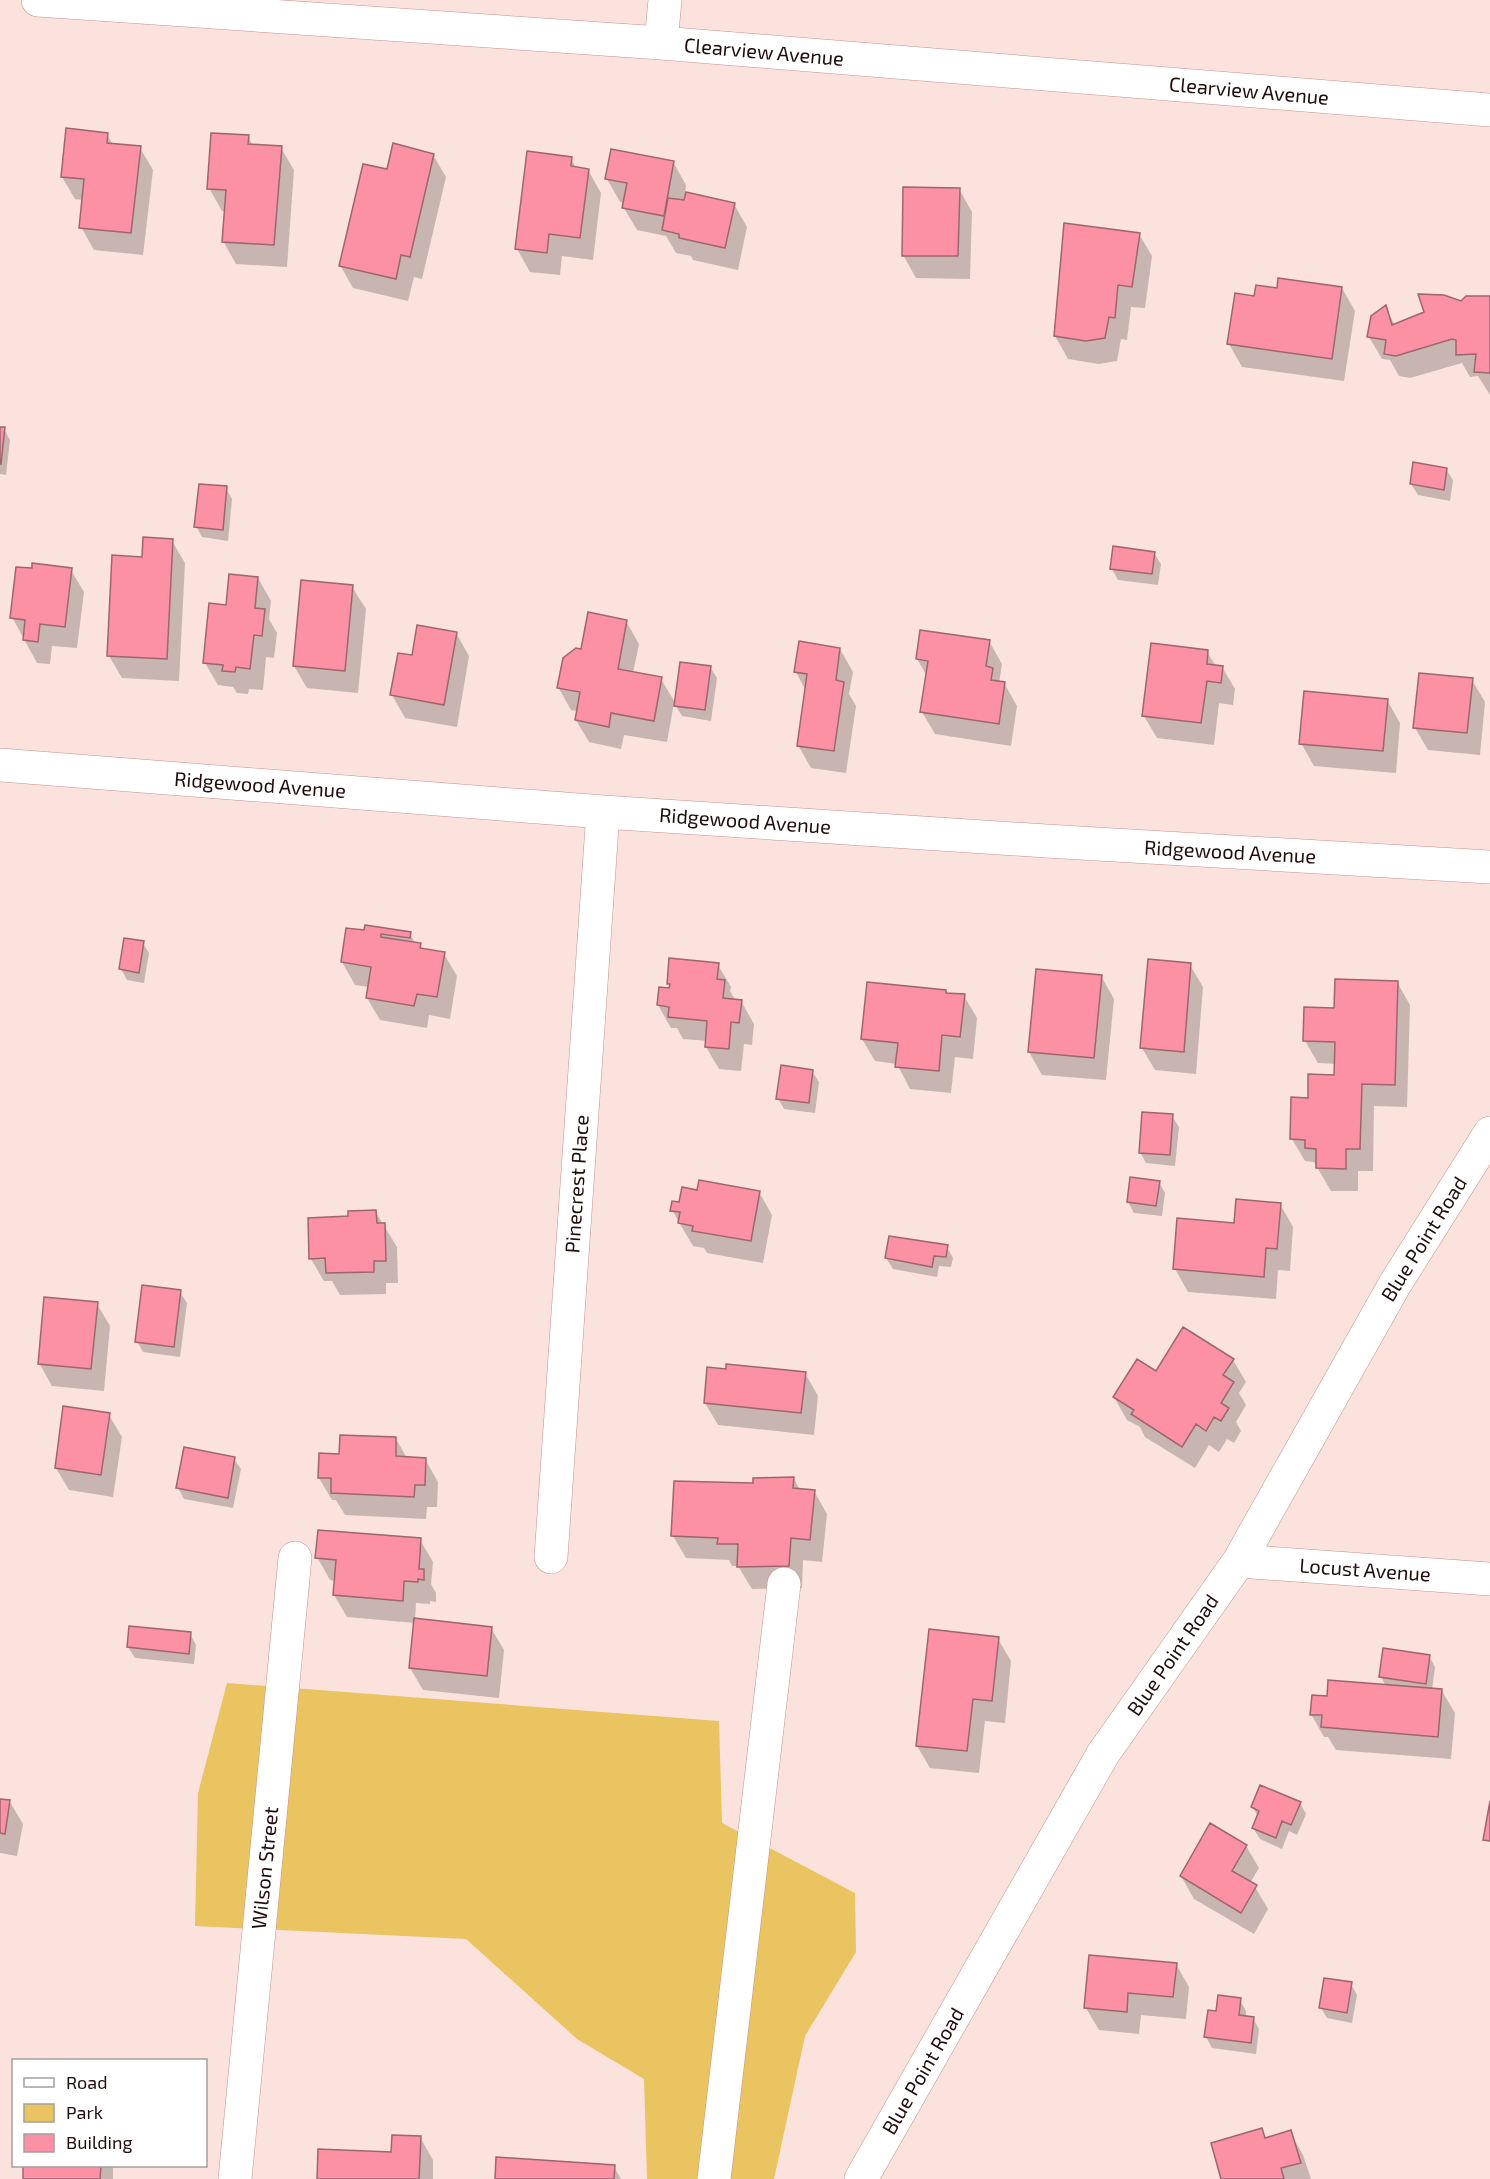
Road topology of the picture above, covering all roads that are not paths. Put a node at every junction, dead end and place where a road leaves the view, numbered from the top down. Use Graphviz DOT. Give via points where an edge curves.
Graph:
graph roads {
  1 [pos="38,0"];
  2 [pos="665,0"];
  3 [pos="661,43"];
  4 [pos="1490,110"];
  5 [pos="0,765"];
  6 [pos="603,812"];
  7 [pos="1490,867"];
  8 [pos="1490,1133"];
  9 [pos="551,1557"];
  10 [pos="295,1558"];
  11 [pos="1239,1561"];
  12 [pos="1490,1579"];
  13 [pos="784,1584"];
  14 [pos="235,2179"];
  15 [pos="714,2179"];
  16 [pos="861,2179"];
  1 -- 3 [label="street, Clearview Avenue"];
  2 -- 3 [label="street"];
  3 -- 4 [label="street, Clearview Avenue"];
  5 -- 6 [label="street, Ridgewood Avenue"];
  6 -- 7 [label="street, Ridgewood Avenue"];
  6 -- 9 [label="street, Pinecrest Place"];
  8 -- 11 [label="street, Blue Point Road" via="1395,1284"];
  10 -- 14 [label="street, Wilson Street"];
  11 -- 12 [label="street, Locust Avenue"];
  11 -- 16 [label="street, Blue Point Road" via="1103,1754"];
  13 -- 15 [label="street"];
}
